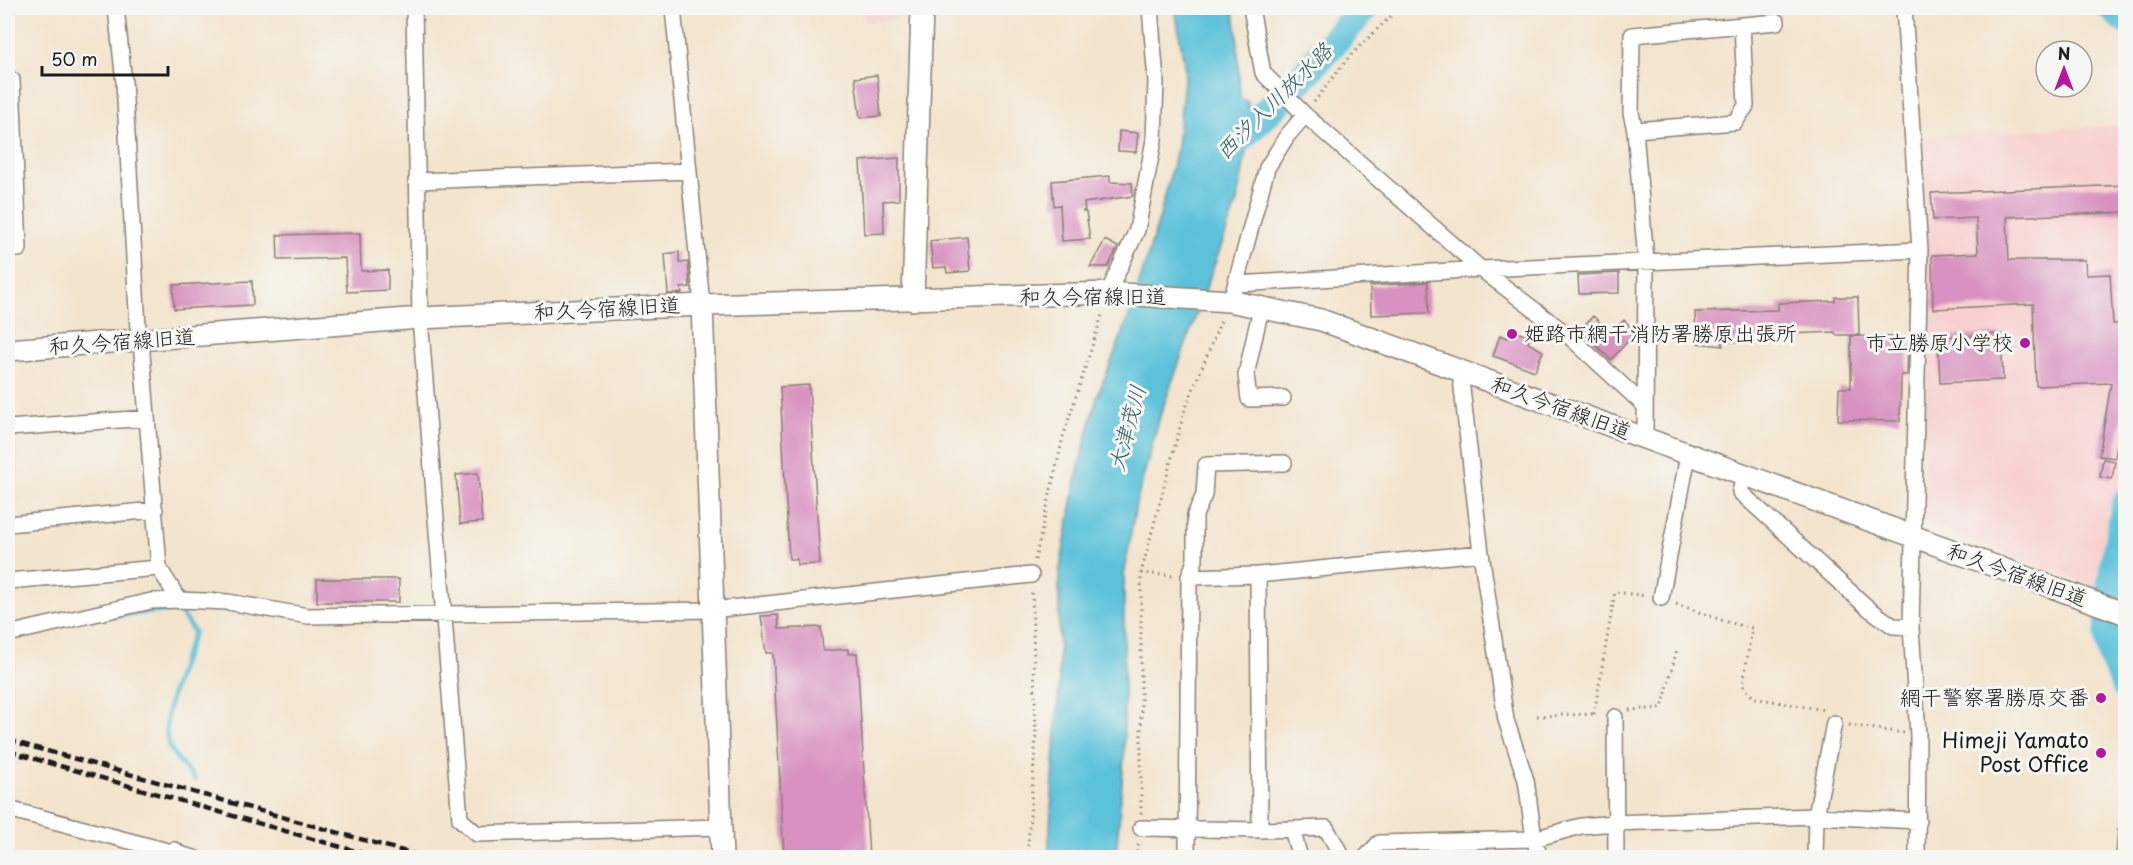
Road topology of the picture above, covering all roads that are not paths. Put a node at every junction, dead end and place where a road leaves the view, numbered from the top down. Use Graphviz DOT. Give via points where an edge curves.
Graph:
graph roads {
  1 [pos="116,8"];
  2 [pos="414,8"];
  3 [pos="673,8"];
  4 [pos="922,8"];
  5 [pos="1150,8"];
  6 [pos="1251,8"];
  7 [pos="1904,8"];
  8 [pos="1777,22"];
  9 [pos="1742,25"];
  10 [pos="8,81"];
  11 [pos="1305,115"];
  12 [pos="1635,130"];
  13 [pos="689,171"];
  14 [pos="416,181"];
  15 [pos="8,249"];
  16 [pos="1920,250"];
  17 [pos="1646,261"];
  18 [pos="1481,269"];
  19 [pos="1107,293"];
  20 [pos="1233,293"];
  21 [pos="913,300"];
  22 [pos="702,305"];
  23 [pos="1261,308"];
  24 [pos="420,318"];
  25 [pos="141,341"];
  26 [pos="8,350"];
  27 [pos="1460,371"];
  28 [pos="1283,398"];
  29 [pos="1645,406"];
  30 [pos="147,418"];
  31 [pos="8,428"];
  32 [pos="1645,439"];
  33 [pos="1688,455"];
  34 [pos="1284,463"];
  35 [pos="1744,476"];
  36 [pos="155,510"];
  37 [pos="8,524"];
  38 [pos="1913,538"];
  39 [pos="1481,552"];
  40 [pos="159,568"];
  41 [pos="1032,574"];
  42 [pos="1258,574"];
  43 [pos="1189,577"];
  44 [pos="8,581"];
  45 [pos="1661,598"];
  46 [pos="179,600"];
  47 [pos="712,610"];
  48 [pos="446,613"];
  49 [pos="2126,614"];
  50 [pos="1911,627"];
  51 [pos="8,634"];
  52 [pos="1615,717"];
  53 [pos="1834,723"];
  54 [pos="8,808"];
  55 [pos="1815,816"];
  56 [pos="1918,821"];
  57 [pos="1614,823"];
  58 [pos="720,827"];
  59 [pos="1141,828"];
  60 [pos="1186,828"];
  61 [pos="1292,829"];
  62 [pos="1260,830"];
  63 [pos="2126,832"];
  64 [pos="1534,838"];
  65 [pos="1446,841"];
  66 [pos="182,856"];
  67 [pos="722,858"];
  68 [pos="1187,858"];
  69 [pos="1300,858"];
  70 [pos="1343,858"];
  71 [pos="1365,858"];
  72 [pos="1446,858"];
  73 [pos="1539,858"];
  74 [pos="1616,858"];
  75 [pos="1815,858"];
  76 [pos="1917,858"];
  77 [pos="2124,858"];
  1 -- 25 [label="street"];
  2 -- 14 [label="street"];
  3 -- 13 [label="street"];
  4 -- 21 [label="street"];
  5 -- 19 [label="street" via="1156,81 1154,140 1137,230"];
  6 -- 11 [label="street" via="1263,73"];
  7 -- 16 [label="street"];
  8 -- 9 [label="street"];
  9 -- 12 [label="street" via="1746,106 1735,122"];
  9 -- 12 [label="street" via="1632,35 1631,113"];
  10 -- 15 [label="street" via="12,80 19,249"];
  11 -- 18 [label="street"];
  11 -- 20 [label="street" via="1267,168"];
  12 -- 17 [label="street"];
  13 -- 14 [label="street"];
  13 -- 22 [label="street"];
  14 -- 24 [label="street"];
  16 -- 17 [label="street"];
  16 -- 38 [label="street"];
  17 -- 18 [label="street"];
  17 -- 29 [label="street"];
  18 -- 20 [label="street"];
  18 -- 29 [label="street" via="1570,337"];
  19 -- 20 [label="street, 和久今宿線旧道"];
  19 -- 21 [label="street, 和久今宿線旧道"];
  20 -- 23 [label="street, 和久今宿線旧道"];
  21 -- 22 [label="street, 和久今宿線旧道"];
  22 -- 24 [label="street, 和久今宿線旧道"];
  22 -- 47 [label="street"];
  23 -- 27 [label="street, 和久今宿線旧道" via="1321,320"];
  23 -- 28 [label="street" via="1246,375 1249,399"];
  24 -- 25 [label="street, 和久今宿線旧道"];
  24 -- 48 [label="street"];
  25 -- 26 [label="street, 和久今宿線旧道"];
  25 -- 30 [label="street"];
  27 -- 32 [label="street, 和久今宿線旧道"];
  27 -- 39 [label="street"];
  29 -- 32 [label="street"];
  30 -- 31 [label="street"];
  30 -- 36 [label="street"];
  32 -- 33 [label="street, 和久今宿線旧道"];
  33 -- 35 [label="street, 和久今宿線旧道"];
  33 -- 45 [label="street"];
  34 -- 43 [label="street" via="1206,465 1204,495 1195,515 1195,560"];
  35 -- 38 [label="street, 和久今宿線旧道"];
  35 -- 50 [label="street" via="1740,492 1869,608 1893,626"];
  36 -- 37 [label="street"];
  36 -- 40 [label="street"];
  38 -- 49 [label="street, 和久今宿線旧道"];
  38 -- 50 [label="street"];
  39 -- 42 [label="street"];
  39 -- 64 [label="street" via="1506,720 1526,780"];
  40 -- 44 [label="street"];
  40 -- 46 [label="street"];
  41 -- 47 [label="street"];
  42 -- 43 [label="street"];
  42 -- 62 [label="street"];
  43 -- 60 [label="street"];
  46 -- 48 [label="street" via="228,602 308,616"];
  46 -- 51 [label="street" via="151,601"];
  47 -- 48 [label="street"];
  47 -- 58 [label="street"];
  48 -- 58 [label="street" via="460,819 477,834"];
  50 -- 56 [label="street" via="1918,735"];
  52 -- 57 [label="street"];
  53 -- 55 [label="street"];
  54 -- 66 [label="street"];
  55 -- 56 [label="street"];
  55 -- 57 [label="street"];
  55 -- 75 [label="street"];
  56 -- 76 [label="street"];
  57 -- 64 [label="street" via="1581,826"];
  57 -- 74 [label="street"];
  58 -- 67 [label="street"];
  59 -- 60 [label="street"];
  60 -- 62 [label="street"];
  60 -- 68 [label="street"];
  61 -- 62 [label="street"];
  61 -- 69 [label="street"];
  61 -- 70 [label="street" via="1326,828"];
  63 -- 77 [label="street"];
  64 -- 65 [label="street"];
  64 -- 73 [label="street"];
  65 -- 71 [label="street" via="1379,843"];
  65 -- 72 [label="lane"];
}
